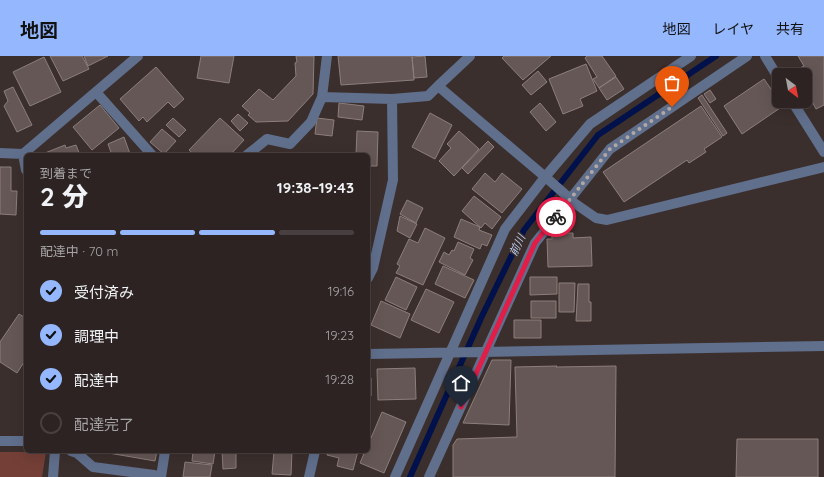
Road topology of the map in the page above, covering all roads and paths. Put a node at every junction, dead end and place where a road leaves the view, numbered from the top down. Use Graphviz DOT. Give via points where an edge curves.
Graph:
graph roads {
  1 [pos="138,56"];
  2 [pos="327,56"];
  3 [pos="470,56"];
  4 [pos="691,56"];
  5 [pos="747,56"];
  6 [pos="765,56"];
  7 [pos="772,68"];
  8 [pos="438,86"];
  9 [pos="96,92"];
  10 [pos="322,97"];
  11 [pos="392,99"];
  12 [pos="796,108"];
  13 [pos="824,152"];
  14 [pos="0,153"];
  15 [pos="24,153"];
  16 [pos="150,153"];
  17 [pos="250,153"];
  18 [pos="23,154"];
  19 [pos="24,159"];
  20 [pos="824,167"];
  21 [pos="547,179"];
  22 [pos="569,198"];
  23 [pos="370,274"];
  24 [pos="824,346"];
  25 [pos="484,351"];
  26 [pos="453,353"];
  27 [pos="370,354"];
  28 [pos="0,441"];
  29 [pos="24,441"];
  30 [pos="55,453"];
  31 [pos="77,453"];
  32 [pos="164,453"];
  33 [pos="315,453"];
  34 [pos="53,477"];
  35 [pos="154,477"];
  36 [pos="161,477"];
  37 [pos="309,477"];
  38 [pos="395,477"];
  39 [pos="430,477"];
  1 -- 9 [label="street"];
  2 -- 10 [label="street"];
  3 -- 8 [label="street"];
  4 -- 21 [label="street" via="590,124"];
  5 -- 22 [label="street" via="610,149"];
  6 -- 7 [label="street"];
  8 -- 11 [label="street" via="428,96"];
  8 -- 21 [label="street"];
  9 -- 15 [label="street"];
  9 -- 16 [label="street"];
  10 -- 11 [label="street"];
  10 -- 17 [label="street" via="311,122 290,144 267,140"];
  11 -- 23 [label="street" via="394,180"];
  12 -- 13 [label="street"];
  14 -- 18 [label="street"];
  18 -- 19 [label="street"];
  20 -- 22 [label="street" via="607,220 596,218"];
  21 -- 22 [label="street"];
  21 -- 26 [label="street" via="505,229"];
  22 -- 25 [label="street" via="535,243"];
  24 -- 25 [label="street"];
  25 -- 26 [label="street"];
  25 -- 39 [label="street"];
  26 -- 27 [label="street"];
  26 -- 38 [label="street"];
  28 -- 29 [label="street"];
  30 -- 34 [label="street"];
  31 -- 35 [label="street" via="93,466"];
  32 -- 36 [label="street"];
  33 -- 37 [label="street"];
}
